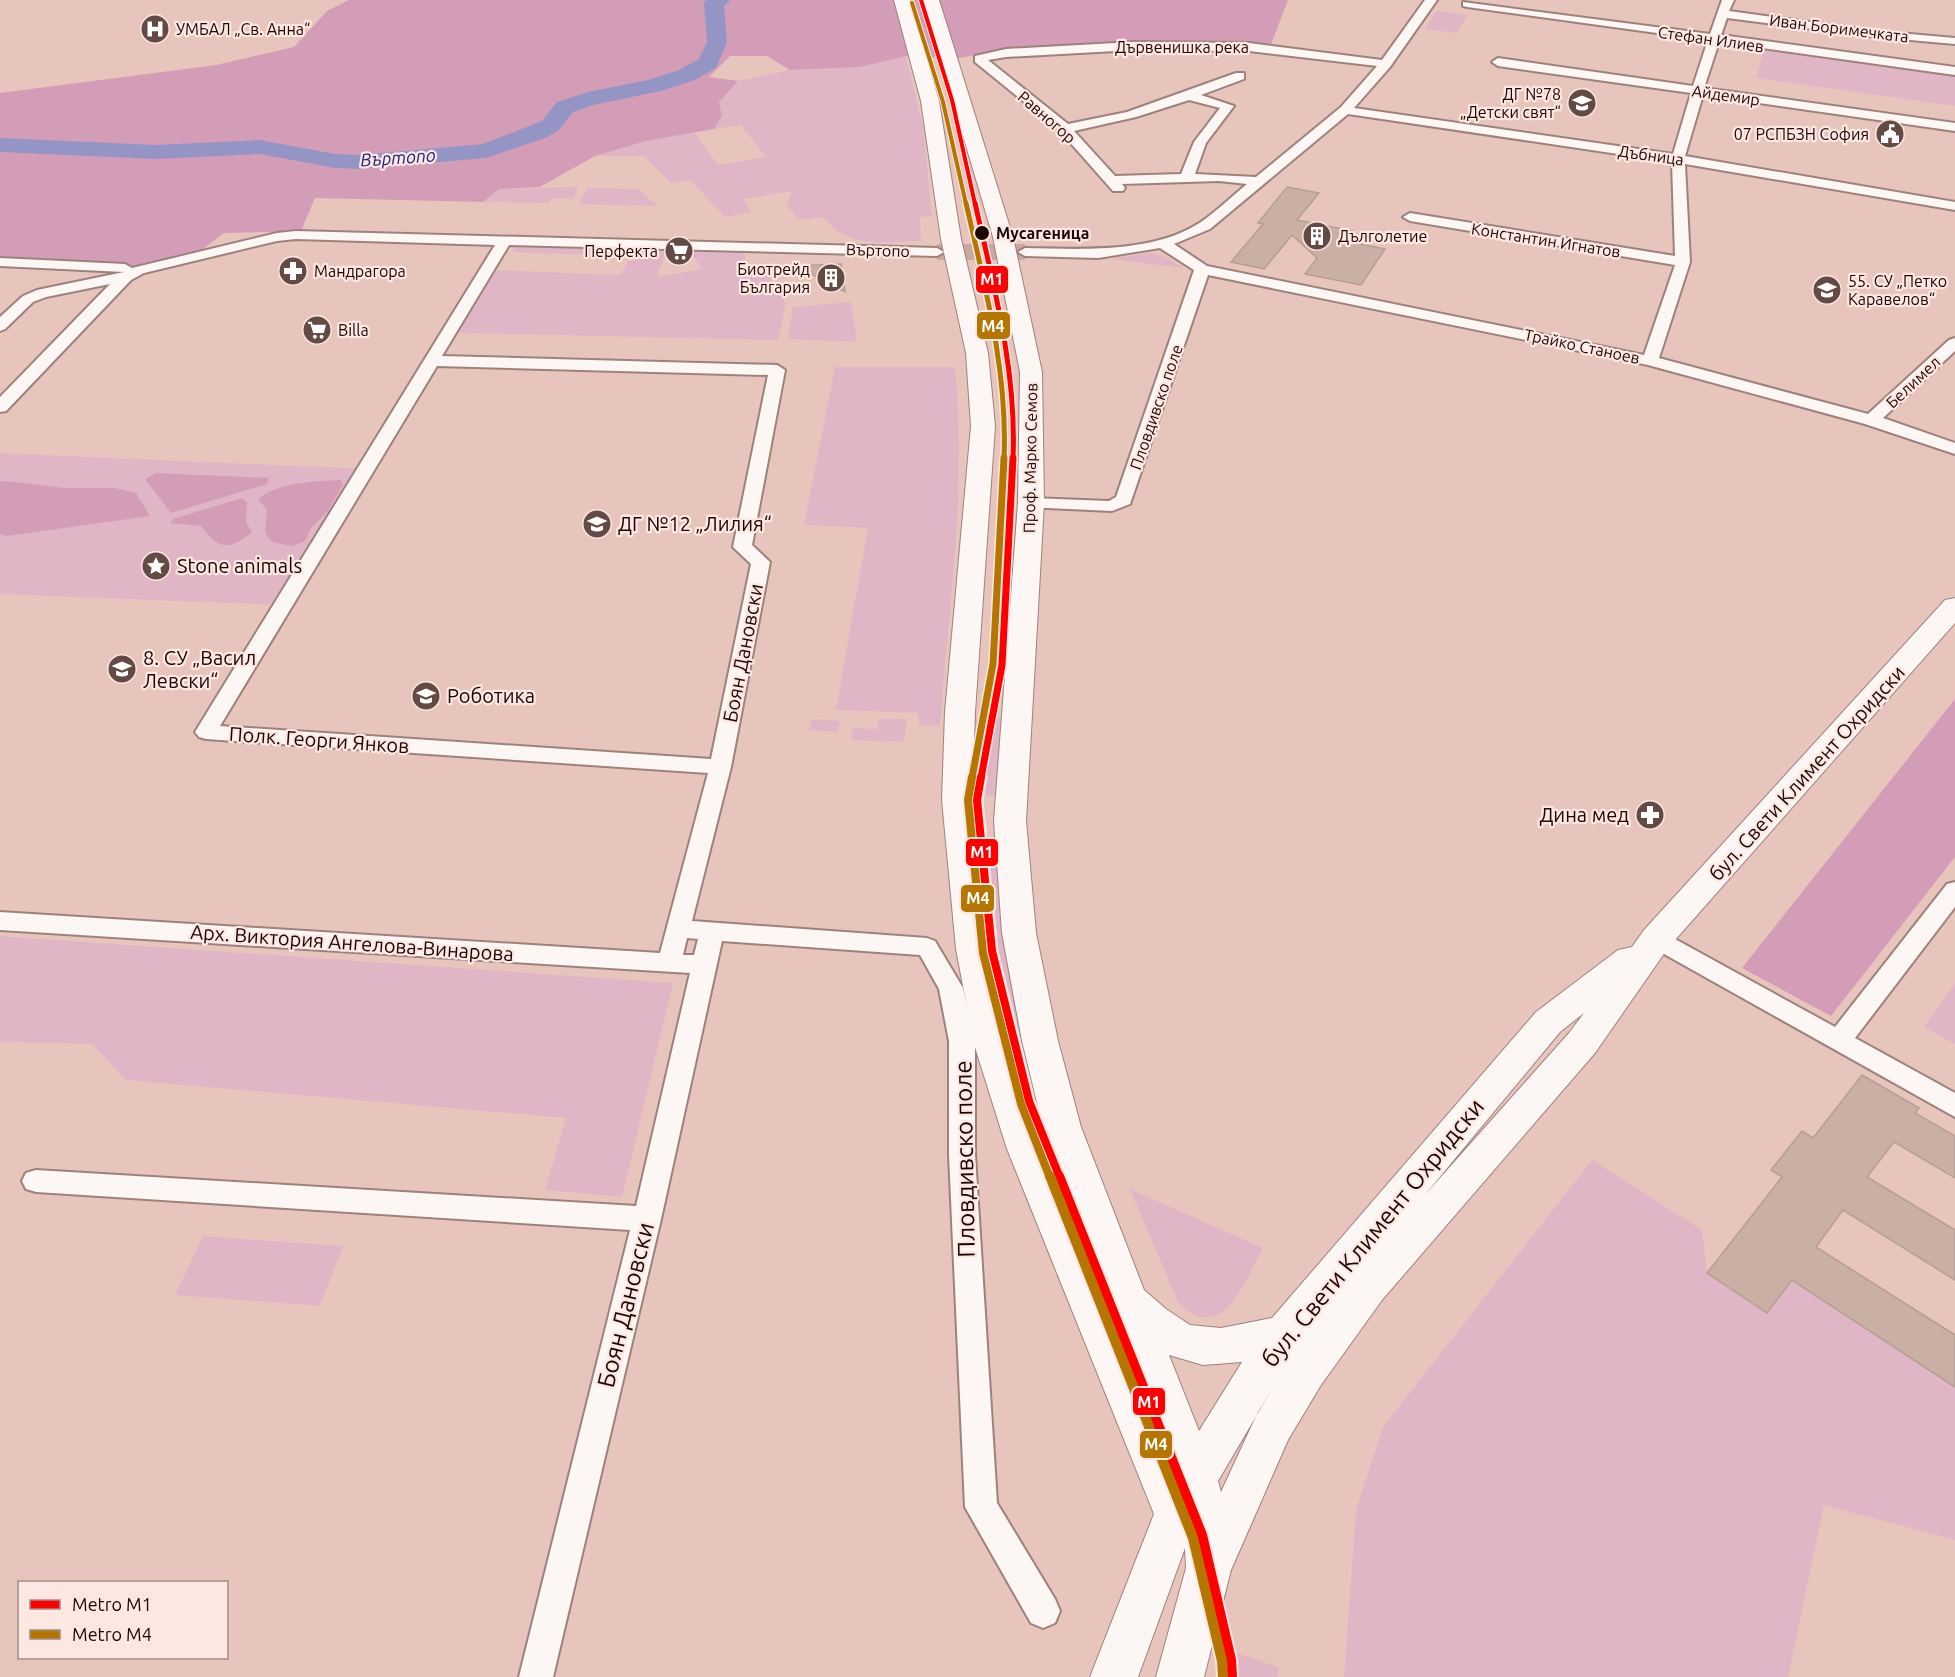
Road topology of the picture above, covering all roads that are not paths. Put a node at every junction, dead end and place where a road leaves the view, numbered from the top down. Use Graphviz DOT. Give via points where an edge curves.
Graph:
graph roads {
  1 [pos="902,0"];
  2 [pos="931,0"];
  3 [pos="1431,0"];
  4 [pos="1728,0"];
  5 [pos="1467,4"];
  6 [pos="1723,14"];
  7 [pos="1714,39"];
  8 [pos="1955,41"];
  9 [pos="978,59"];
  10 [pos="1498,62"];
  11 [pos="1386,64"];
  12 [pos="1955,70"];
  13 [pos="1240,76"];
  14 [pos="1697,91"];
  15 [pos="1189,96"];
  16 [pos="1345,110"];
  17 [pos="1955,127"];
  18 [pos="1065,128"];
  19 [pos="1678,159"];
  20 [pos="1187,177"];
  21 [pos="1258,181"];
  22 [pos="1955,206"];
  23 [pos="1410,217"];
  24 [pos="505,240"];
  25 [pos="1163,243"];
  26 [pos="937,252"];
  27 [pos="1024,252"];
  28 [pos="0,262"];
  29 [pos="1683,262"];
  30 [pos="1203,270"];
  31 [pos="132,273"];
  32 [pos="0,326"];
  33 [pos="1955,343"];
  34 [pos="432,360"];
  35 [pos="1650,361"];
  36 [pos="0,406"];
  37 [pos="1871,420"];
  38 [pos="1955,448"];
  39 [pos="1031,503"];
  40 [pos="1955,606"];
  41 [pos="720,766"];
  42 [pos="958,820"];
  43 [pos="1010,821"];
  44 [pos="1955,890"];
  45 [pos="0,921"];
  46 [pos="679,929"];
  47 [pos="712,932"];
  48 [pos="1656,939"];
  49 [pos="669,963"];
  50 [pos="705,965"];
  51 [pos="1838,1041"];
  52 [pos="1955,1106"];
  53 [pos="36,1181"];
  54 [pos="647,1220"];
  55 [pos="1125,1293"];
  56 [pos="1285,1332"];
  57 [pos="1202,1523"];
  58 [pos="1043,1611"];
  59 [pos="536,1677"];
  60 [pos="1114,1677"];
  61 [pos="1180,1677"];
  1 -- 42 [label="main road" via="930,101 951,239 981,381 983,426 960,711"];
  2 -- 39 [label="main road, Проф. Марко Семов" via="1005,245 1030,363"];
  3 -- 11 [label="street"];
  4 -- 6 [label="street"];
  5 -- 7 [label="street, Стефан Илиев"];
  6 -- 7 [label="street"];
  6 -- 8 [label="street, Иван Боримечката"];
  7 -- 12 [label="street, Стефан Илиев"];
  7 -- 14 [label="street"];
  9 -- 11 [label="street, Дървенишка река" via="1006,52 1181,46 1272,49"];
  9 -- 18 [label="street, Равногор"];
  10 -- 14 [label="street, Айдемир"];
  11 -- 16 [label="street"];
  13 -- 15 [label="street"];
  14 -- 17 [label="street, Айдемир"];
  14 -- 19 [label="street"];
  15 -- 18 [label="street" via="1096,125"];
  15 -- 20 [label="street" via="1228,106 1200,142"];
  16 -- 19 [label="street, Дъбница"];
  16 -- 21 [label="street"];
  18 -- 20 [label="street, Равногор" via="1115,184"];
  19 -- 22 [label="street, Дъбница"];
  19 -- 29 [label="street"];
  20 -- 21 [label="street, Равногор"];
  21 -- 25 [label="street" via="1205,226"];
  23 -- 29 [label="street, Константин Игнатов"];
  24 -- 26 [label="street, Въртопо"];
  24 -- 31 [label="street, Въртопо" via="296,234"];
  24 -- 34 [label="street, Полк. Георги Янков"];
  25 -- 27 [label="street" via="1098,254"];
  25 -- 30 [label="street"];
  28 -- 31 [label="street, Въртопо"];
  29 -- 35 [label="street"];
  30 -- 35 [label="street, Трайко Станоев"];
  30 -- 39 [label="street, Пловдивско поле" via="1124,500 1112,506"];
  31 -- 32 [label="street" via="27,299"];
  31 -- 36 [label="street"];
  33 -- 37 [label="street, Белимел"];
  34 -- 41 [label="street, Боян Дановски" via="777,370 742,547 761,562"];
  34 -- 41 [label="street, Полк. Георги Янков" via="206,732"];
  35 -- 37 [label="street, Трайко Станоев"];
  37 -- 38 [label="street, Трайко Станоев"];
  39 -- 43 [label="main road, Проф. Марко Семов"];
  40 -- 48 [label="main road, бул. Свети Климент Охридски"];
  41 -- 46 [label="street, Боян Дановски"];
  42 -- 43 [label="main road"];
  42 -- 57 [label="main road" via="973,949 993,1044 1026,1149 1137,1424"];
  43 -- 55 [label="main road, Проф. Марко Семов" via="1019,933 1040,1041 1062,1127"];
  44 -- 51 [label="street"];
  45 -- 49 [label="street, Арх. Виктория Ангелова-Винарова"];
  46 -- 47 [label="street, Пловдивско поле"];
  46 -- 49 [label="street, Боян Дановски"];
  47 -- 50 [label="street, Боян Дановски"];
  47 -- 58 [label="street, Пловдивско поле" via="927,947 951,988 962,1041 962,1155 981,1507"];
  48 -- 51 [label="street"];
  48 -- 56 [label="main road, бул. Свети Климент Охридски" via="1548,1022"];
  48 -- 57 [label="main road, бул. Свети Климент Охридски" via="1582,1043 1368,1287 1313,1362 1274,1426"];
  49 -- 50 [label="street, Арх. Виктория Ангелова-Винарова"];
  50 -- 54 [label="street, Боян Дановски"];
  51 -- 52 [label="street"];
  53 -- 54 [label="street"];
  54 -- 59 [label="street, Боян Дановски"];
  55 -- 56 [label="main road" via="1162,1332 1185,1344 1235,1346"];
  55 -- 57 [label="main road, Проф. Марко Семов"];
  56 -- 57 [label="main road, бул. Свети Климент Охридски" via="1238,1404"];
  57 -- 60 [label="main road, бул. Свети Климент Охридски" via="1137,1611"];
  57 -- 61 [label="main road, бул. Свети Климент Охридски"];
}
